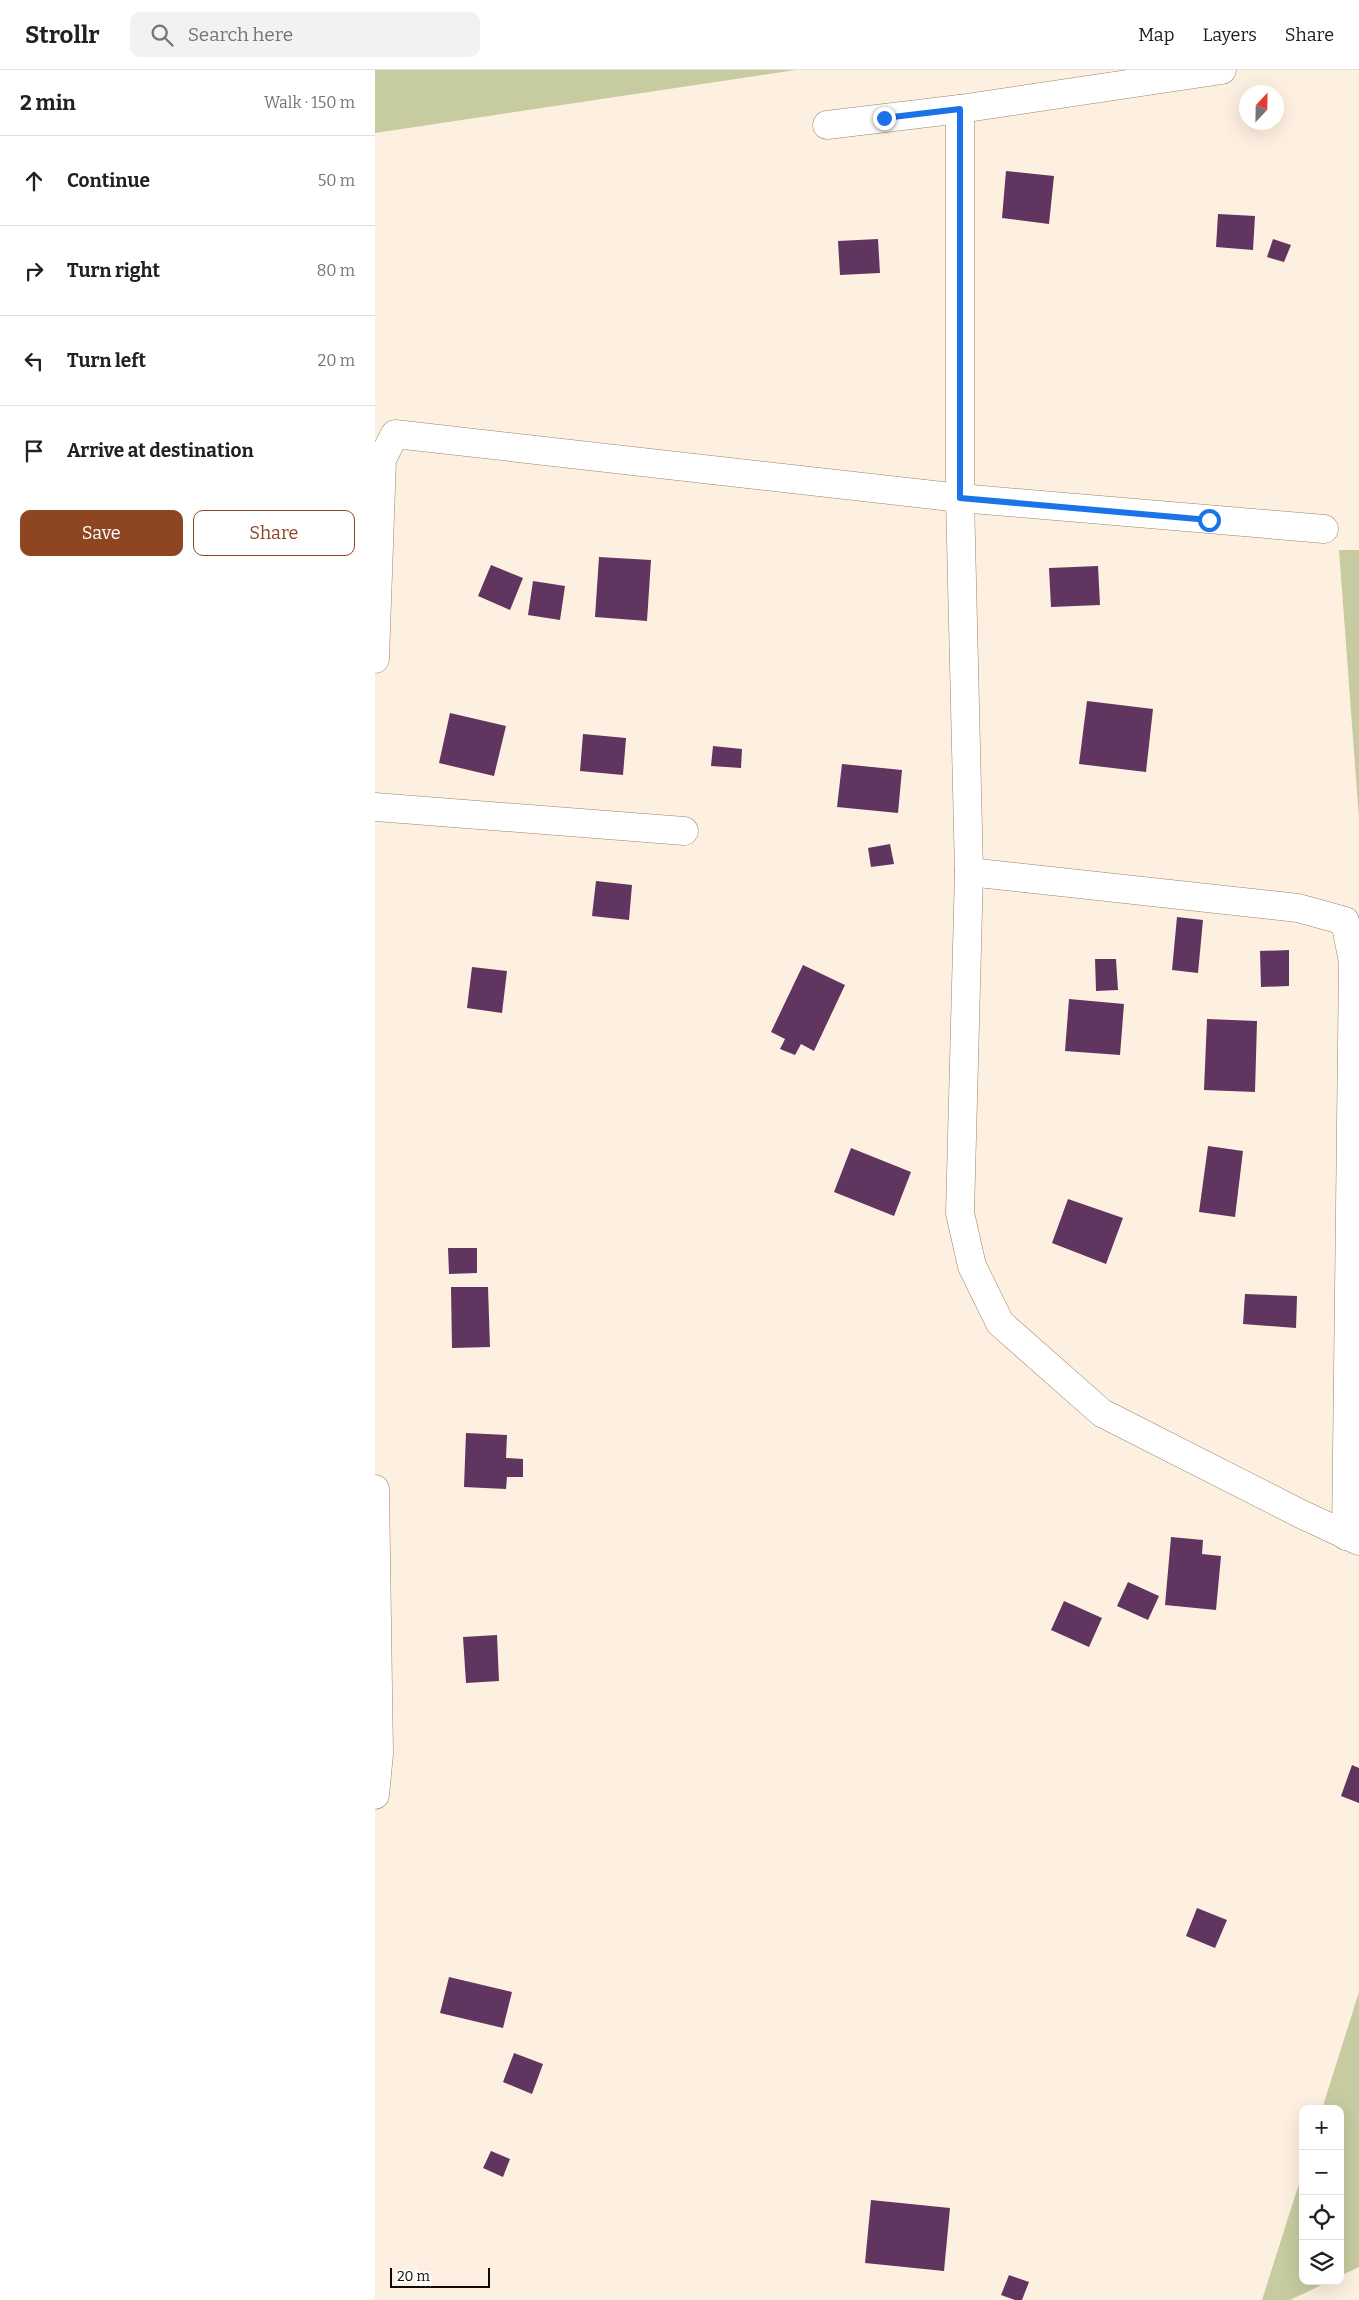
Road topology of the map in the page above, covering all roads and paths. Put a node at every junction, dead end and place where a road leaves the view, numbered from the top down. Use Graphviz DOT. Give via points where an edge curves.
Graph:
graph roads {
  1 [pos="1222,70"];
  2 [pos="960,109"];
  3 [pos="827,125"];
  4 [pos="960,498"];
  5 [pos="1324,530"];
  6 [pos="375,659"];
  7 [pos="375,807"];
  8 [pos="684,831"];
  9 [pos="969,872"];
  10 [pos="375,1489"];
  11 [pos="1352,1538"];
  12 [pos="375,1795"];
  1 -- 2 [label="street"];
  2 -- 3 [label="street"];
  2 -- 4 [label="street"];
  4 -- 5 [label="street"];
  4 -- 6 [label="street" via="395,434 382,459"];
  4 -- 9 [label="street"];
  7 -- 8 [label="street"];
  9 -- 11 [label="street" via="960,1213 972,1266 1000,1323 1102,1413"];
  9 -- 11 [label="street" via="1298,908 1345,922 1353,962"];
  10 -- 12 [label="street" via="379,1754"];
}
